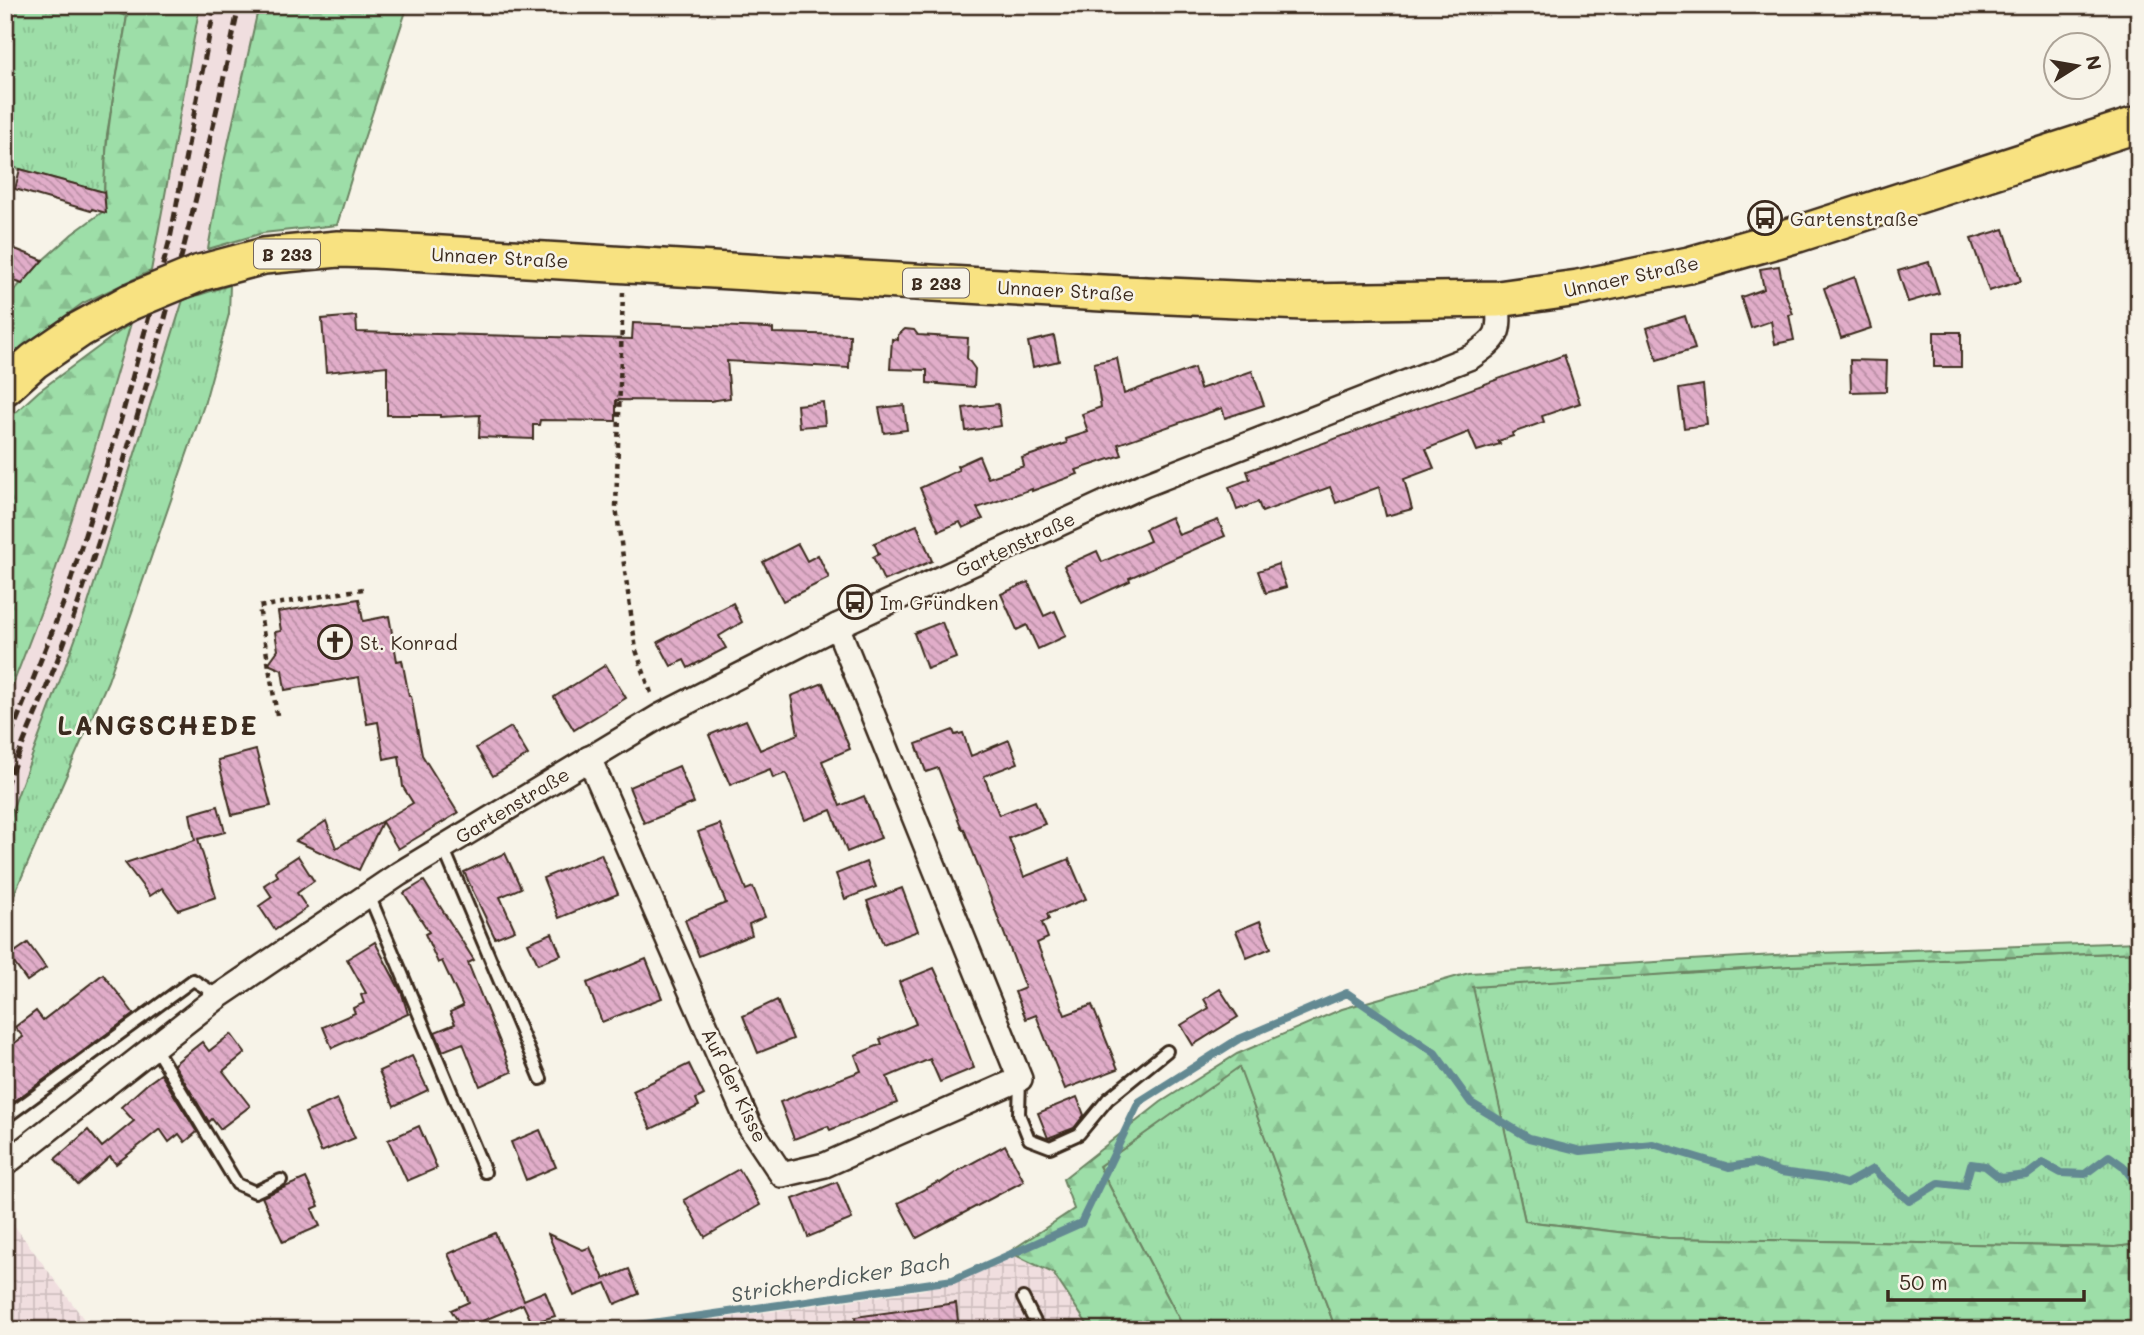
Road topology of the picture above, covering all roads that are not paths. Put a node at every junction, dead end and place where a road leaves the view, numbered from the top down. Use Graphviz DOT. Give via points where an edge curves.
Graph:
graph roads {
  1 [pos="2139,124"];
  2 [pos="1498,299"];
  3 [pos="5,387"];
  4 [pos="837,626"];
  5 [pos="589,758"];
  6 [pos="443,847"];
  7 [pos="369,895"];
  8 [pos="219,996"];
  9 [pos="154,1046"];
  10 [pos="1167,1051"];
  11 [pos="541,1079"];
  12 [pos="1020,1079"];
  13 [pos="5,1118"];
  14 [pos="5,1164"];
  15 [pos="485,1172"];
  16 [pos="281,1180"];
  17 [pos="1023,1298"];
  18 [pos="1040,1330"];
  1 -- 2 [label="main road, Unnaer Straße / B 233" via="1689,265"];
  2 -- 3 [label="main road, Unnaer Straße / B 233, bridge" via="1291,301 1102,293 338,249 264,257 184,278 79,330"];
  2 -- 4 [label="street, Gartenstraße" via="1499,328 1490,344 1471,357 1144,485"];
  4 -- 5 [label="street, Gartenstraße" via="660,716"];
  4 -- 12 [label="street"];
  5 -- 6 [label="street, Gartenstraße"];
  5 -- 12 [label="street, Auf der Kisse" via="750,1127 782,1175 825,1165"];
  6 -- 7 [label="street, Gartenstraße"];
  6 -- 11 [label="lane, Gartenstraße"];
  7 -- 8 [label="street, Gartenstraße"];
  7 -- 15 [label="lane"];
  8 -- 9 [label="street, Gartenstraße"];
  8 -- 13 [label="lane" via="193,980"];
  9 -- 14 [label="street, Gartenstraße"];
  9 -- 16 [label="lane" via="237,1184 255,1192"];
  10 -- 12 [label="lane" via="1108,1099 1079,1134 1050,1147 1029,1139 1019,1114"];
  17 -- 18 [label="lane"];
}
